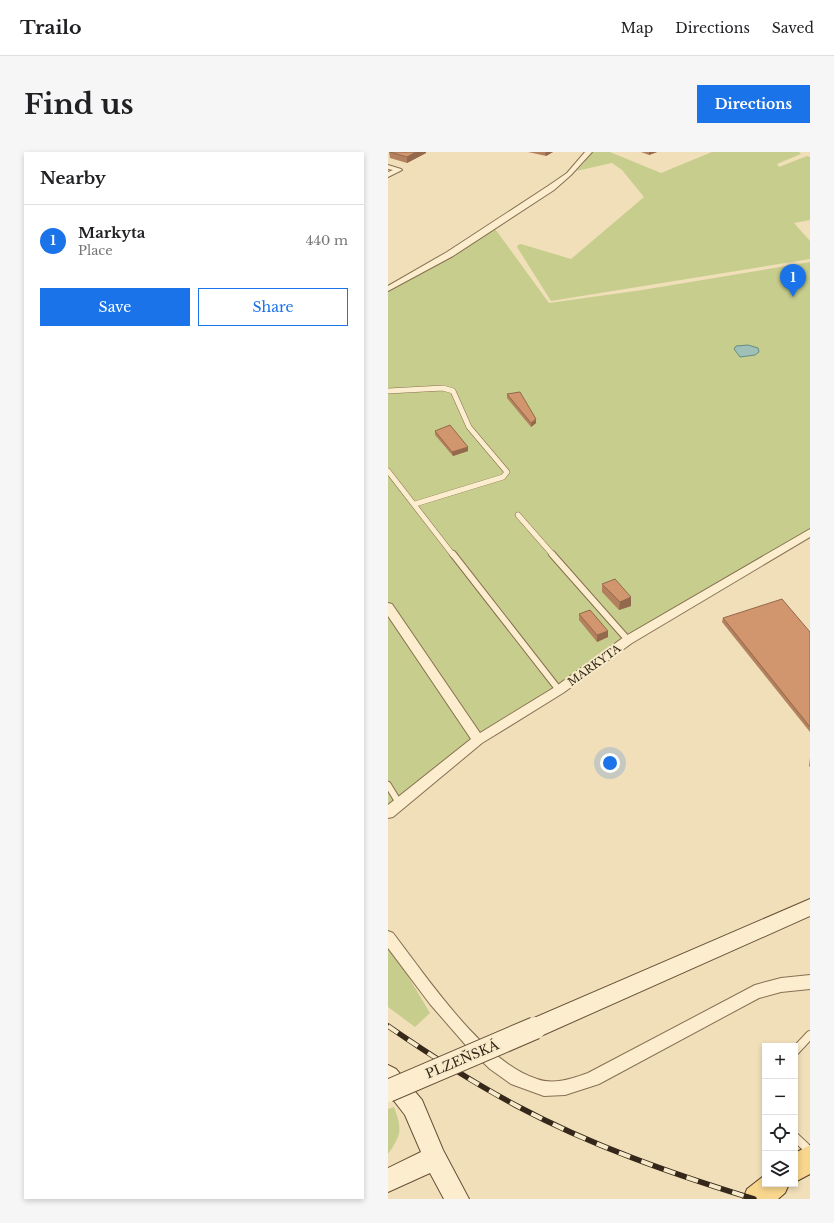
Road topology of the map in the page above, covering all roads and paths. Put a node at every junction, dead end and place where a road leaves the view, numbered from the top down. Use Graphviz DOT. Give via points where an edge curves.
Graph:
graph roads {
  1 [pos="589,152"];
  2 [pos="388,167"];
  3 [pos="388,175"];
  4 [pos="388,289"];
  5 [pos="388,391"];
  6 [pos="388,471"];
  7 [pos="415,504"];
  8 [pos="518,515"];
  9 [pos="810,532"];
  10 [pos="388,607"];
  11 [pos="628,640"];
  12 [pos="559,690"];
  13 [pos="478,740"];
  14 [pos="388,785"];
  15 [pos="399,803"];
  16 [pos="388,813"];
  17 [pos="810,907"];
  18 [pos="388,937"];
  19 [pos="810,982"];
  20 [pos="810,1036"];
  21 [pos="798,1048"];
  22 [pos="388,1076"];
  23 [pos="388,1091"];
  24 [pos="798,1140"];
  25 [pos="810,1150"];
  26 [pos="435,1158"];
  27 [pos="810,1158"];
  28 [pos="798,1167"];
  29 [pos="388,1180"];
  30 [pos="772,1187"];
  31 [pos="457,1199"];
  32 [pos="757,1199"];
  1 -- 4 [label="street" via="570,174 551,188 450,254"];
  2 -- 3 [label="street" via="399,170"];
  5 -- 7 [label="lane" via="442,388 453,391 469,427 508,472 503,477"];
  6 -- 7 [label="lane"];
  7 -- 12 [label="lane"];
  8 -- 11 [label="lane"];
  9 -- 11 [label="street, MARKYTA"];
  10 -- 13 [label="street"];
  11 -- 12 [label="street, MARKYTA"];
  12 -- 13 [label="street, MARKYTA"];
  13 -- 15 [label="street, MARKYTA"];
  14 -- 15 [label="lane"];
  15 -- 16 [label="street, MARKYTA"];
  17 -- 23 [label="main road, PLZEŇSKÁ, bridge"];
  18 -- 19 [label="street" via="464,1033 507,1072 521,1081 537,1087 554,1089 574,1086 593,1079 755,992 782,985"];
  20 -- 21 [label="lane"];
  22 -- 26 [label="main road" via="414,1108"];
  24 -- 25 [label="lane"];
  26 -- 29 [label="main road"];
  26 -- 31 [label="main road"];
  27 -- 28 [label="main road"];
  30 -- 32 [label="main road"];
}
